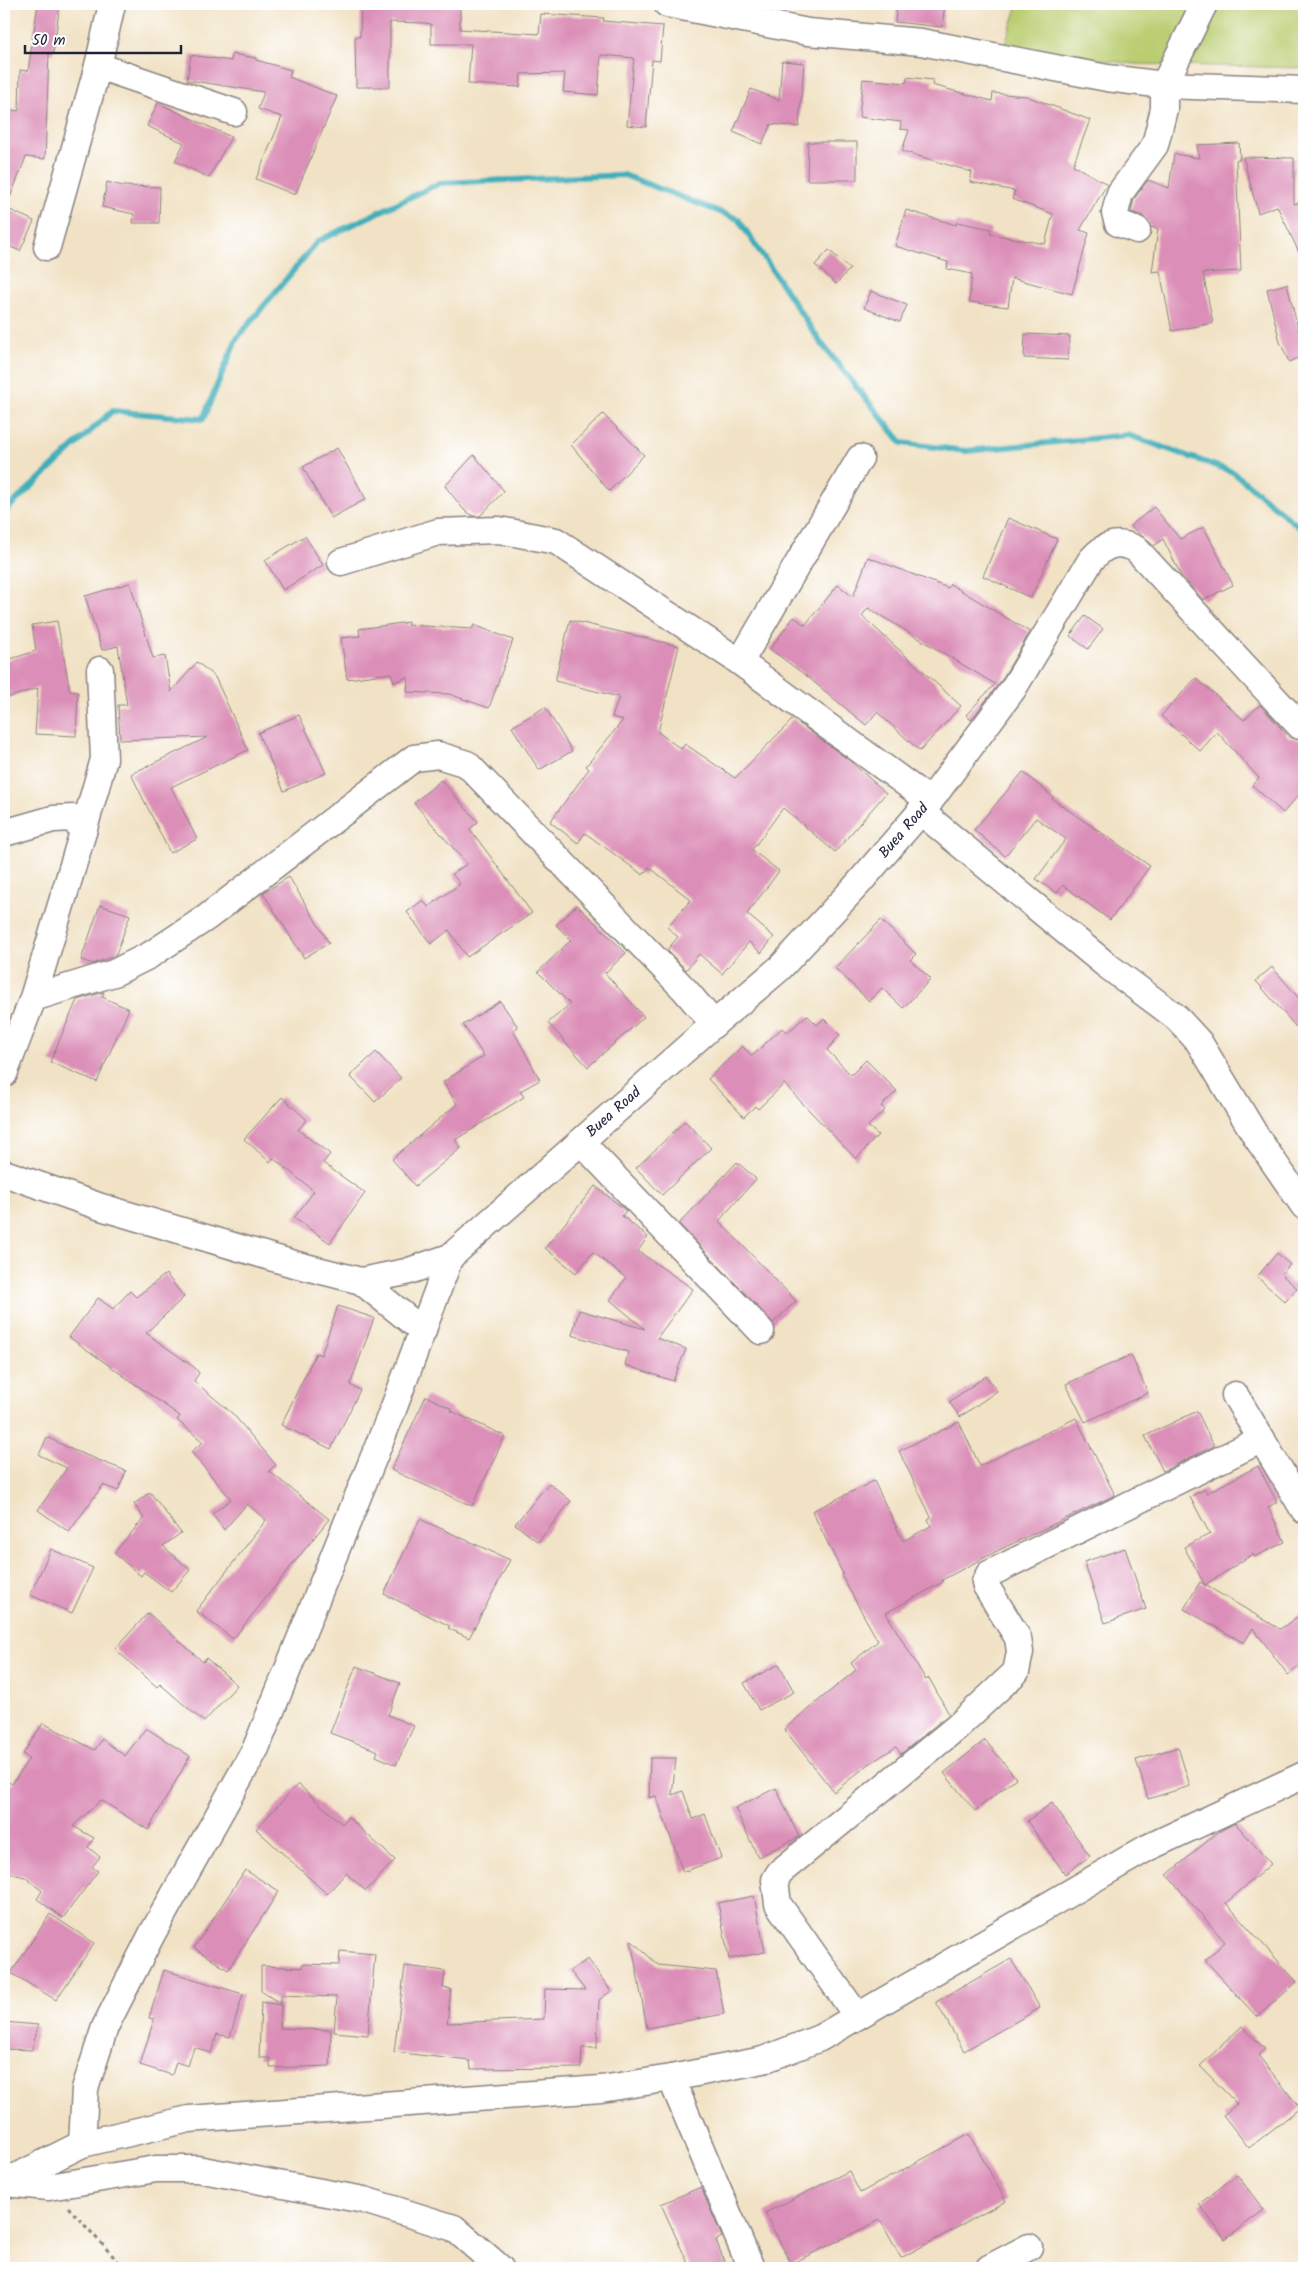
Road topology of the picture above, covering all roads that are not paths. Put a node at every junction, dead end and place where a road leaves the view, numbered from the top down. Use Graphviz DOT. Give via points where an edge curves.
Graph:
graph roads {
  1 [pos="112,4"];
  2 [pos="667,4"];
  3 [pos="1204,4"];
  4 [pos="98,66"];
  5 [pos="1164,84"];
  6 [pos="1304,90"];
  7 [pos="234,112"];
  8 [pos="1137,230"];
  9 [pos="47,247"];
  10 [pos="860,458"];
  11 [pos="341,562"];
  12 [pos="740,662"];
  13 [pos="100,670"];
  14 [pos="1300,726"];
  15 [pos="925,806"];
  16 [pos="83,832"];
  17 [pos="4,833"];
  18 [pos="33,998"];
  19 [pos="714,1024"];
  20 [pos="4,1074"];
  21 [pos="581,1142"];
  22 [pos="4,1173"];
  23 [pos="1304,1206"];
  24 [pos="450,1257"];
  25 [pos="361,1281"];
  26 [pos="423,1331"];
  27 [pos="761,1331"];
  28 [pos="1235,1395"];
  29 [pos="1262,1439"];
  30 [pos="1304,1510"];
  31 [pos="1304,1775"];
  32 [pos="857,2016"];
  33 [pos="671,2078"];
  34 [pos="82,2144"];
  35 [pos="4,2183"];
  36 [pos="1029,2247"];
  37 [pos="500,2268"];
  38 [pos="751,2268"];
  39 [pos="989,2268"];
  1 -- 4 [label="street"];
  2 -- 5 [label="street" via="808,32 921,42 1107,78"];
  3 -- 5 [label="street"];
  4 -- 7 [label="street"];
  4 -- 9 [label="street"];
  5 -- 6 [label="street"];
  5 -- 8 [label="street" via="1164,110 1155,145 1120,193 1115,213 1118,223"];
  10 -- 12 [label="street"];
  11 -- 12 [label="street" via="438,532 499,530 556,541"];
  12 -- 15 [label="street"];
  13 -- 16 [label="street" via="104,759"];
  14 -- 15 [label="street, Buea Road" via="1136,549 1124,544 1110,544 1100,549 1091,560 1013,689"];
  15 -- 19 [label="street, Buea Road" via="780,968"];
  15 -- 23 [label="street" via="1105,964 1176,1017 1199,1042 1261,1145"];
  16 -- 17 [label="street" via="74,818 53,819"];
  16 -- 18 [label="street"];
  18 -- 19 [label="street" via="114,973 150,955 206,918 414,758 438,755 467,764"];
  18 -- 20 [label="street"];
  19 -- 21 [label="street, Buea Road"];
  21 -- 24 [label="street, Buea Road"];
  21 -- 27 [label="street"];
  22 -- 25 [label="street" via="102,1207"];
  24 -- 25 [label="street" via="406,1272"];
  24 -- 26 [label="street"];
  25 -- 26 [label="street"];
  26 -- 34 [label="street" via="256,1748 152,1934 105,2027 85,2089"];
  28 -- 29 [label="street"];
  29 -- 30 [label="street"];
  29 -- 32 [label="street" via="988,1574 986,1586 1018,1638 1020,1652 1016,1672 957,1727 780,1872 775,1880 778,1904"];
  31 -- 32 [label="street" via="1147,1848"];
  32 -- 33 [label="street" via="820,2038 764,2060"];
  33 -- 34 [label="street" via="601,2089 189,2120"];
  33 -- 38 [label="street"];
  34 -- 35 [label="street"];
  35 -- 37 [label="street" via="49,2187 156,2169 197,2169 364,2200 454,2228"];
  36 -- 39 [label="street"];
}
